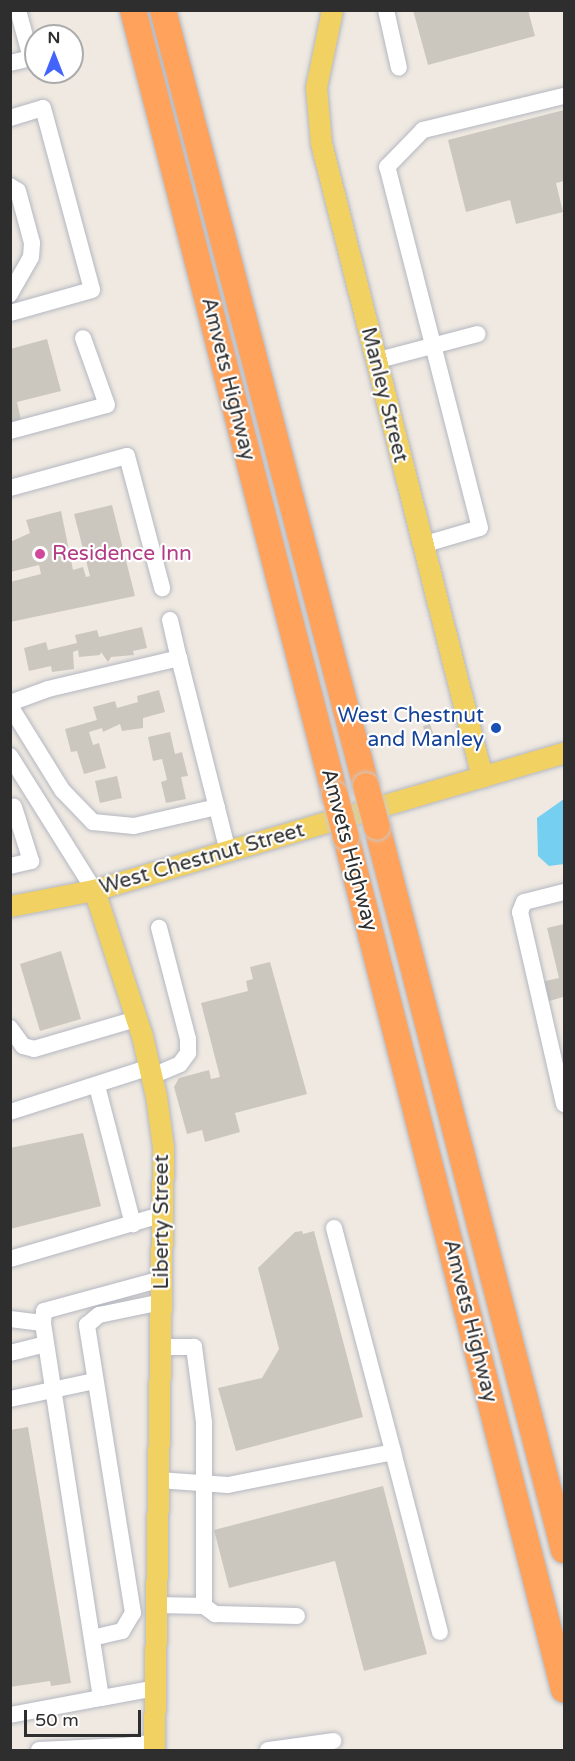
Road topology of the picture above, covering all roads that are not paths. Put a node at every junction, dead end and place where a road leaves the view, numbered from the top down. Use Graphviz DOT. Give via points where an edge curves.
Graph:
graph roads {
  1 [pos="18,10"];
  2 [pos="133,10"];
  3 [pos="163,10"];
  4 [pos="332,10"];
  5 [pos="386,10"];
  6 [pos="10,63"];
  7 [pos="399,68"];
  8 [pos="564,96"];
  9 [pos="10,118"];
  10 [pos="10,186"];
  11 [pos="10,294"];
  12 [pos="10,313"];
  13 [pos="478,334"];
  14 [pos="83,338"];
  15 [pos="433,346"];
  16 [pos="375,361"];
  17 [pos="10,431"];
  18 [pos="10,488"];
  19 [pos="422,545"];
  20 [pos="162,588"];
  21 [pos="170,620"];
  22 [pos="180,658"];
  23 [pos="10,704"];
  24 [pos="564,753"];
  25 [pos="10,756"];
  26 [pos="482,777"];
  27 [pos="36,797"];
  28 [pos="12,805"];
  29 [pos="217,807"];
  30 [pos="228,852"];
  31 [pos="10,866"];
  32 [pos="94,890"];
  33 [pos="564,892"];
  34 [pos="10,906"];
  35 [pos="159,928"];
  36 [pos="136,1019"];
  37 [pos="10,1028"];
  38 [pos="151,1072"];
  39 [pos="97,1086"];
  40 [pos="564,1104"];
  41 [pos="10,1112"];
  42 [pos="164,1214"];
  43 [pos="133,1224"];
  44 [pos="334,1228"];
  45 [pos="10,1259"];
  46 [pos="162,1279"];
  47 [pos="162,1302"];
  48 [pos="10,1319"];
  49 [pos="43,1323"];
  50 [pos="46,1344"];
  51 [pos="161,1347"];
  52 [pos="10,1353"];
  53 [pos="95,1381"];
  54 [pos="53,1389"];
  55 [pos="10,1399"];
  56 [pos="393,1452"];
  57 [pos="159,1480"];
  58 [pos="202,1485"];
  59 [pos="564,1550"];
  60 [pos="157,1605"];
  61 [pos="204,1606"];
  62 [pos="297,1616"];
  63 [pos="440,1632"];
  64 [pos="92,1638"];
  65 [pos="156,1688"];
  66 [pos="564,1690"];
  67 [pos="101,1698"];
  68 [pos="10,1715"];
  69 [pos="333,1741"];
  70 [pos="154,1747"];
  71 [pos="123,1748"];
  72 [pos="39,1750"];
  73 [pos="268,1750"];
  1 -- 6 [label="street" via="31,58"];
  2 -- 66 [label="highway, Amvets Highway, bridge"];
  3 -- 59 [label="highway, Amvets Highway, bridge"];
  4 -- 16 [label="main road, Manley Street" via="318,75 318,122"];
  5 -- 7 [label="street"];
  8 -- 15 [label="street" via="423,130 387,167"];
  9 -- 12 [label="street" via="43,108 92,290"];
  10 -- 11 [label="street" via="18,191 32,243 31,257"];
  13 -- 15 [label="street"];
  14 -- 17 [label="street" via="107,405"];
  15 -- 16 [label="street"];
  15 -- 19 [label="street" via="480,528"];
  16 -- 19 [label="main road, Manley Street"];
  18 -- 20 [label="street" via="127,456"];
  19 -- 26 [label="main road, Manley Street"];
  21 -- 22 [label="street"];
  22 -- 23 [label="street" via="48,689"];
  22 -- 29 [label="street"];
  23 -- 29 [label="street" via="62,790 93,822 134,826"];
  24 -- 26 [label="main road, West Chestnut Street"];
  25 -- 27 [label="street, Liberty Street"];
  26 -- 30 [label="main road, West Chestnut Street"];
  27 -- 28 [label="street"];
  27 -- 32 [label="street, Liberty Street"];
  28 -- 31 [label="street" via="32,861"];
  29 -- 30 [label="street"];
  30 -- 32 [label="main road, West Chestnut Street"];
  32 -- 34 [label="main road, West Chestnut Street"];
  32 -- 36 [label="main road, Liberty Street"];
  33 -- 40 [label="street" via="524,902 520,912"];
  35 -- 38 [label="street" via="188,1039 188,1053 180,1064"];
  36 -- 37 [label="street" via="34,1049 23,1046"];
  36 -- 38 [label="main road, Liberty Street"];
  38 -- 39 [label="street"];
  38 -- 42 [label="main road, Liberty Street" via="163,1147"];
  39 -- 41 [label="street"];
  39 -- 43 [label="street"];
  42 -- 43 [label="street"];
  42 -- 46 [label="main road, Liberty Street"];
  43 -- 45 [label="street"];
  44 -- 56 [label="street"];
  46 -- 47 [label="main road, Liberty Street"];
  46 -- 49 [label="street" via="44,1311"];
  47 -- 51 [label="main road, Liberty Street"];
  47 -- 53 [label="street" via="99,1315 87,1325"];
  48 -- 49 [label="street"];
  49 -- 50 [label="street"];
  50 -- 52 [label="street"];
  50 -- 54 [label="street"];
  51 -- 57 [label="main road, Liberty Street"];
  51 -- 58 [label="street" via="194,1347 204,1422"];
  53 -- 54 [label="street"];
  53 -- 64 [label="street" via="133,1613 122,1631"];
  54 -- 55 [label="street"];
  54 -- 64 [label="street"];
  56 -- 58 [label="street" via="228,1485"];
  56 -- 63 [label="street"];
  57 -- 58 [label="street"];
  57 -- 60 [label="main road, Liberty Street"];
  58 -- 61 [label="street"];
  60 -- 61 [label="street"];
  60 -- 65 [label="main road, Liberty Street"];
  61 -- 62 [label="street" via="216,1614"];
  64 -- 67 [label="street"];
  65 -- 67 [label="street"];
  65 -- 70 [label="main road, Liberty Street"];
  67 -- 68 [label="street"];
  69 -- 73 [label="street"];
  70 -- 71 [label="street"];
  71 -- 72 [label="street"];
}
